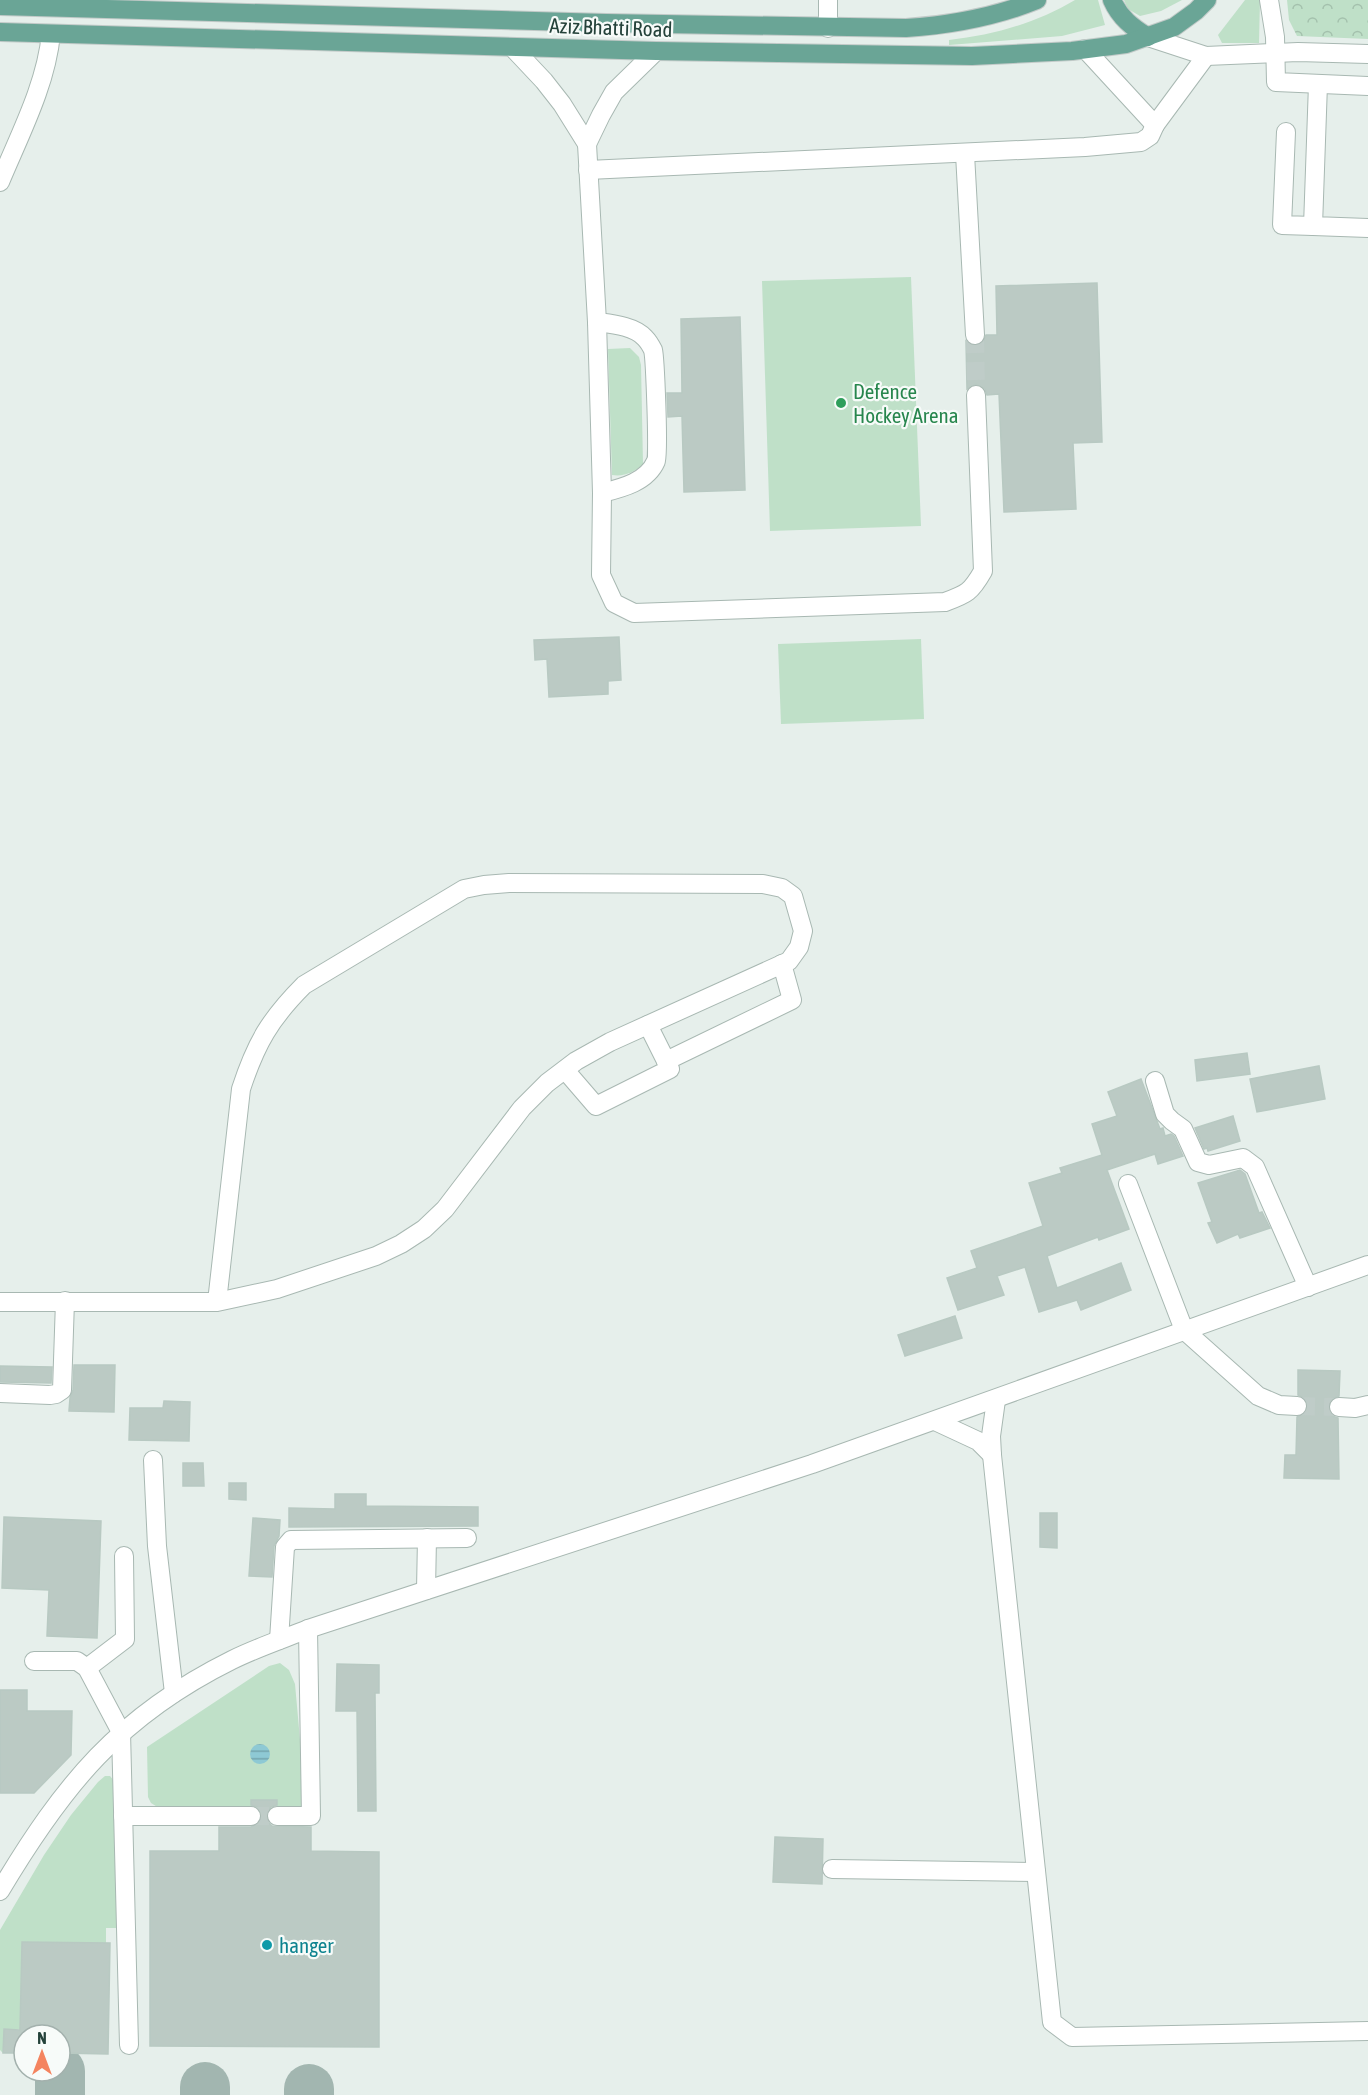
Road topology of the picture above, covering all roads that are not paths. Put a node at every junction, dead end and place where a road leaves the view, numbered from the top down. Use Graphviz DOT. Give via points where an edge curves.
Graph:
graph roads {
  1 [pos="828,0"];
  2 [pos="1037,0"];
  3 [pos="1112,0"];
  4 [pos="1207,0"];
  5 [pos="1269,0"];
  6 [pos="61,4"];
  7 [pos="1015,4"];
  8 [pos="0,6"];
  9 [pos="828,28"];
  10 [pos="0,32"];
  11 [pos="51,34"];
  12 [pos="1148,37"];
  13 [pos="512,47"];
  14 [pos="1085,49"];
  15 [pos="656,51"];
  16 [pos="1276,53"];
  17 [pos="1368,54"];
  18 [pos="1206,56"];
  19 [pos="1318,84"];
  20 [pos="1368,86"];
  21 [pos="1155,125"];
  22 [pos="1286,132"];
  23 [pos="587,144"];
  24 [pos="965,154"];
  25 [pos="588,170"];
  26 [pos="0,182"];
  27 [pos="1312,226"];
  28 [pos="1368,228"];
  29 [pos="597,322"];
  30 [pos="975,335"];
  31 [pos="976,395"];
  32 [pos="602,493"];
  33 [pos="782,964"];
  34 [pos="648,1025"];
  35 [pos="666,1061"];
  36 [pos="565,1070"];
  37 [pos="1155,1081"];
  38 [pos="1128,1184"];
  39 [pos="1368,1265"];
  40 [pos="1308,1287"];
  41 [pos="65,1301"];
  42 [pos="0,1302"];
  43 [pos="217,1302"];
  44 [pos="1184,1330"];
  45 [pos="0,1393"];
  46 [pos="996,1400"];
  47 [pos="1368,1405"];
  48 [pos="1297,1406"];
  49 [pos="1339,1407"];
  50 [pos="935,1421"];
  51 [pos="992,1455"];
  52 [pos="153,1460"];
  53 [pos="427,1538"];
  54 [pos="467,1538"];
  55 [pos="124,1556"];
  56 [pos="426,1590"];
  57 [pos="308,1629"];
  58 [pos="279,1641"];
  59 [pos="34,1661"];
  60 [pos="87,1668"];
  61 [pos="174,1693"];
  62 [pos="121,1732"];
  63 [pos="123,1816"];
  64 [pos="251,1816"];
  65 [pos="277,1816"];
  66 [pos="832,1869"];
  67 [pos="1036,1872"];
  68 [pos="0,1892"];
  69 [pos="1368,2031"];
  70 [pos="129,2045"];
  1 -- 9 [label="street"];
  2 -- 7 [label="main road, Aziz Bhatti Road"];
  3 -- 12 [label="main road" via="1128,25"];
  4 -- 12 [label="main road, Aziz Bhatti Road" via="1174,27"];
  5 -- 16 [label="street"];
  6 -- 8 [label="main road, Aziz Bhatti Road"];
  6 -- 9 [label="main road, Aziz Bhatti Road"];
  7 -- 9 [label="main road, Aziz Bhatti Road" via="943,26"];
  10 -- 11 [label="main road, Aziz Bhatti Road"];
  11 -- 13 [label="main road, Aziz Bhatti Road"];
  11 -- 26 [label="street" via="37,93"];
  12 -- 14 [label="main road, Aziz Bhatti Road"];
  12 -- 18 [label="street"];
  13 -- 15 [label="main road, Aziz Bhatti Road"];
  13 -- 23 [label="street" via="562,104"];
  14 -- 15 [label="main road, Aziz Bhatti Road" via="972,56"];
  14 -- 21 [label="street"];
  15 -- 23 [label="street" via="615,92"];
  16 -- 17 [label="street"];
  16 -- 18 [label="street"];
  16 -- 19 [label="street" via="1276,82"];
  18 -- 21 [label="street"];
  19 -- 20 [label="street"];
  19 -- 27 [label="street"];
  21 -- 24 [label="street" via="1142,142"];
  22 -- 27 [label="street" via="1282,225"];
  23 -- 25 [label="street"];
  24 -- 25 [label="street"];
  24 -- 30 [label="street"];
  25 -- 29 [label="street"];
  27 -- 28 [label="street"];
  29 -- 32 [label="street"];
  29 -- 32 [label="street" via="644,336 653,350 656,405 657,459 650,470 628,486"];
  31 -- 32 [label="street" via="984,571 965,595 945,602 634,613 615,603 601,575"];
  33 -- 34 [label="street"];
  33 -- 35 [label="street" via="792,1000"];
  33 -- 43 [label="street" via="799,947 803,931 793,896 782,888 763,884 509,883 464,889 447,899 304,985 266,1028 241,1089"];
  34 -- 35 [label="street"];
  34 -- 36 [label="street" via="610,1042"];
  35 -- 36 [label="street" via="670,1069 596,1106"];
  36 -- 43 [label="street" via="522,1108 445,1209 409,1239 376,1256 277,1289"];
  37 -- 40 [label="street" via="1166,1114 1183,1129 1198,1162 1209,1166 1243,1158 1255,1167"];
  38 -- 44 [label="street"];
  39 -- 40 [label="street"];
  40 -- 44 [label="street"];
  41 -- 42 [label="street"];
  41 -- 43 [label="street"];
  41 -- 45 [label="street" via="62,1390 50,1395"];
  44 -- 46 [label="street"];
  44 -- 48 [label="street" via="1258,1396 1279,1406"];
  46 -- 50 [label="street"];
  46 -- 51 [label="street"];
  47 -- 49 [label="street"];
  50 -- 51 [label="street" via="978,1441"];
  50 -- 56 [label="street"];
  51 -- 67 [label="street"];
  52 -- 61 [label="street" via="157,1546"];
  53 -- 54 [label="street"];
  53 -- 56 [label="street"];
  53 -- 58 [label="street" via="291,1540 285,1548"];
  55 -- 60 [label="street" via="125,1639"];
  56 -- 57 [label="street"];
  57 -- 58 [label="street"];
  57 -- 65 [label="street" via="311,1816"];
  58 -- 61 [label="street" via="233,1659"];
  59 -- 60 [label="street" via="77,1661"];
  60 -- 62 [label="street"];
  61 -- 62 [label="street"];
  62 -- 63 [label="street"];
  62 -- 68 [label="street" via="62,1796"];
  63 -- 64 [label="street"];
  63 -- 70 [label="street"];
  66 -- 67 [label="street"];
  67 -- 69 [label="street" via="1050,2015 1052,2022 1072,2037"];
}
